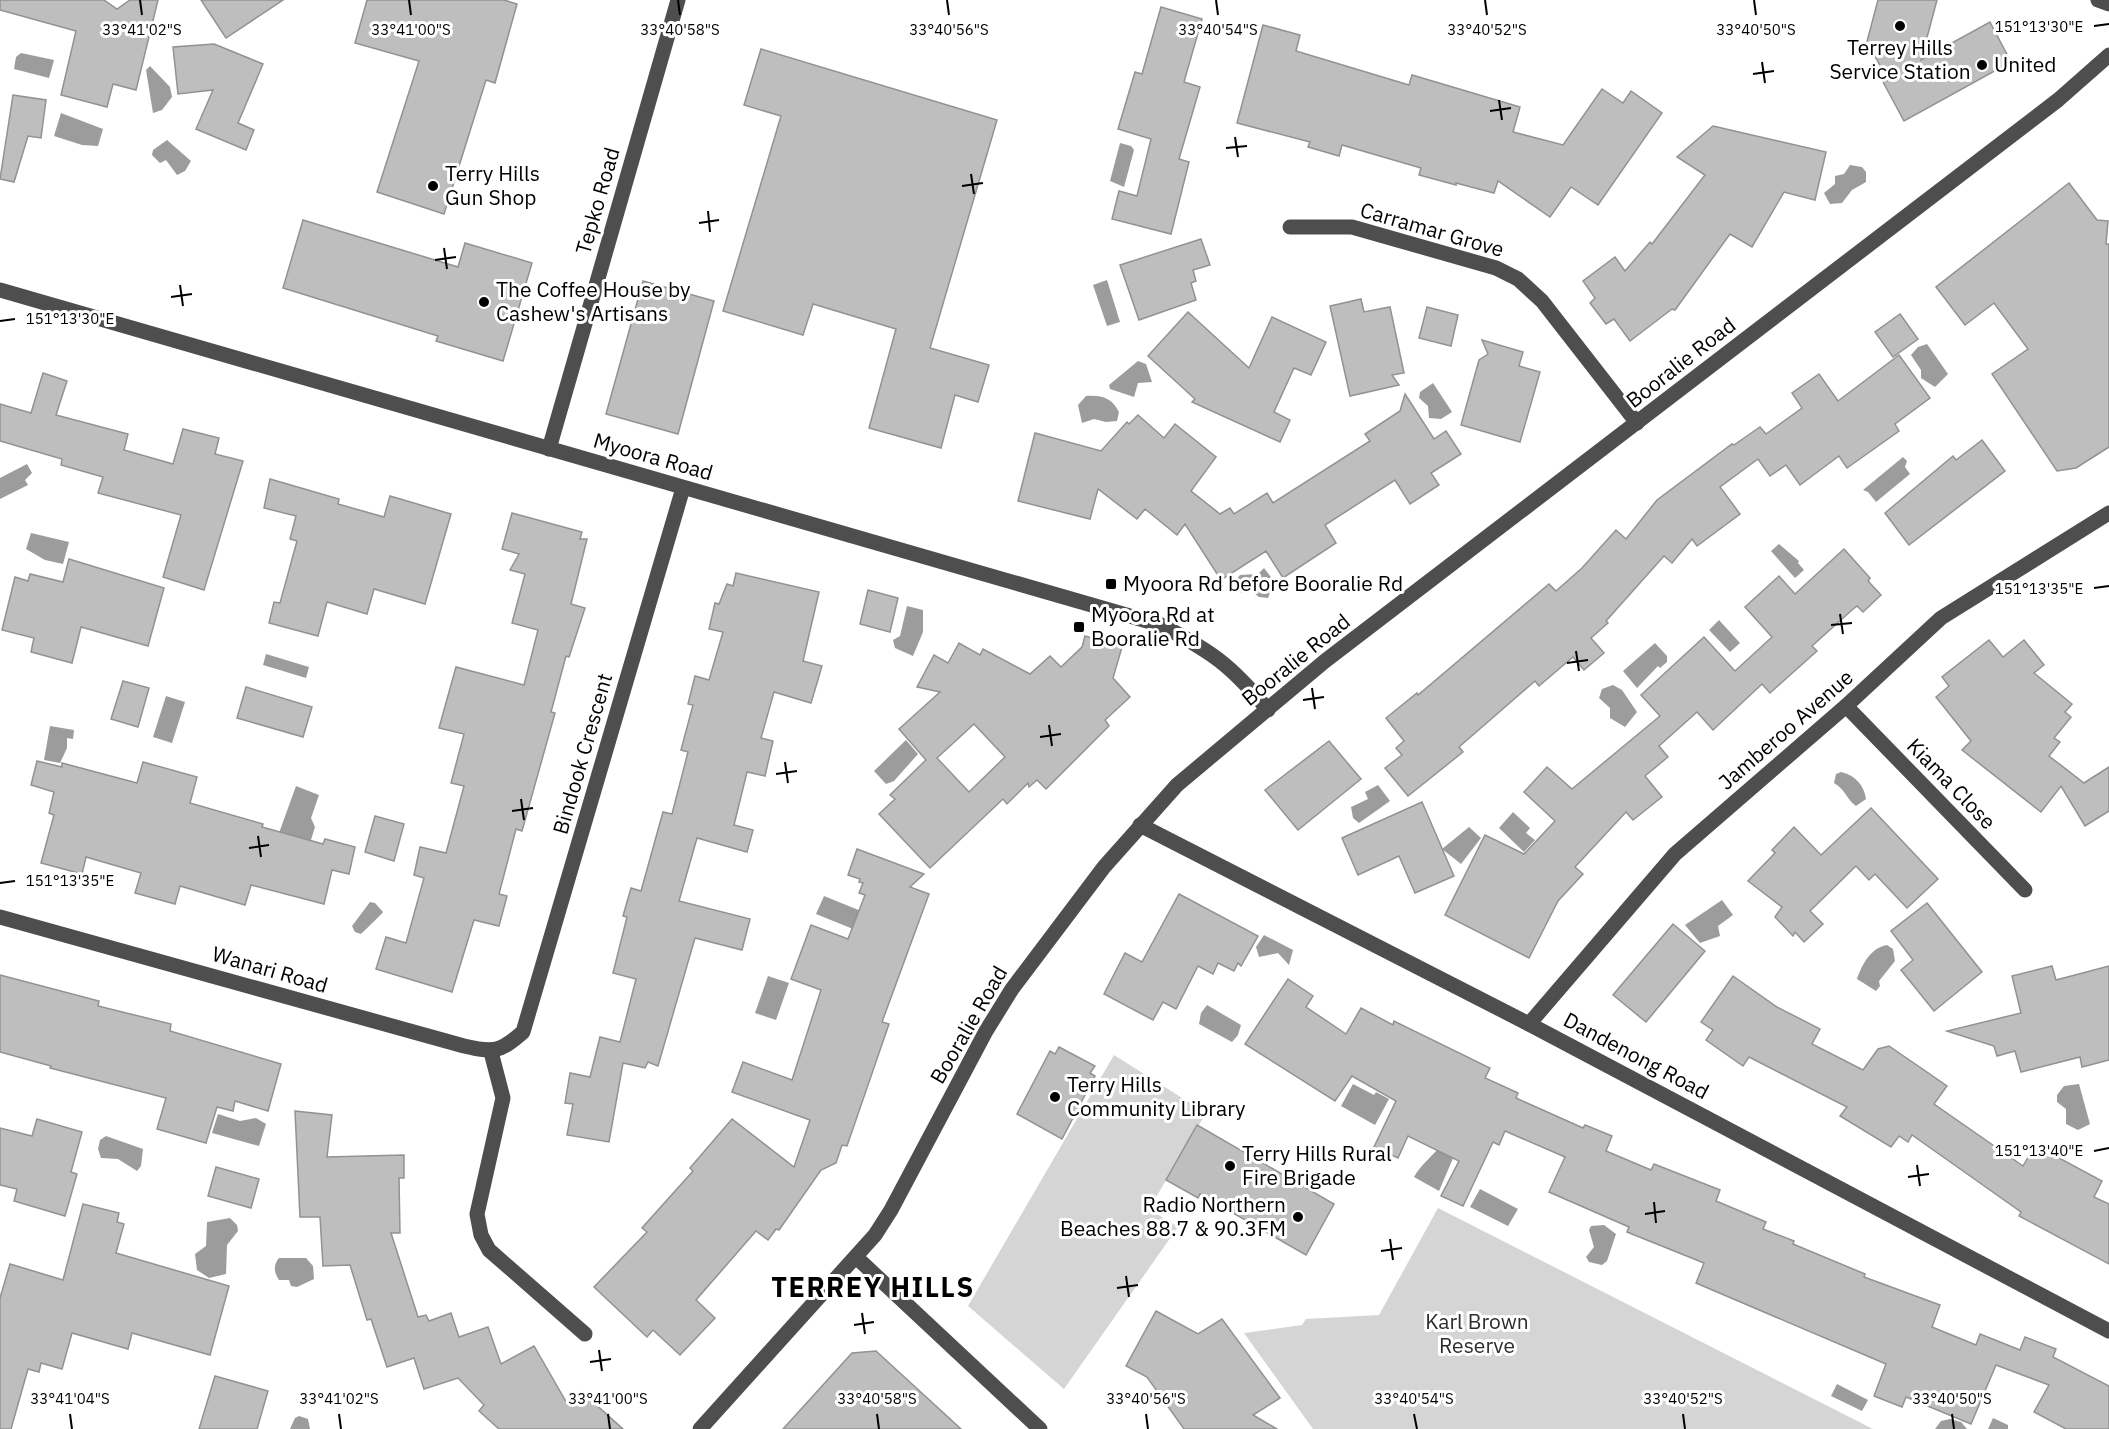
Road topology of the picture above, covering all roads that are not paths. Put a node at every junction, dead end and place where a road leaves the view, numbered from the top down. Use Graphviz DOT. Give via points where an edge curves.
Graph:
graph roads {
  1 [pos="678,0"];
  2 [pos="2098,0"];
  3 [pos="2109,4"];
  4 [pos="2109,55"];
  5 [pos="1290,227"];
  6 [pos="0,290"];
  7 [pos="1637,423"];
  8 [pos="549,449"];
  9 [pos="683,488"];
  10 [pos="2109,513"];
  11 [pos="1846,706"];
  12 [pos="1268,710"];
  13 [pos="1140,825"];
  14 [pos="2025,890"];
  15 [pos="0,917"];
  16 [pos="1529,1024"];
  17 [pos="491,1052"];
  18 [pos="856,1257"];
  19 [pos="2109,1331"];
  20 [pos="585,1334"];
  21 [pos="700,1429"];
  22 [pos="1040,1429"];
  1 -- 8 [label="street, Tepko Road"];
  2 -- 3 [label="street"];
  4 -- 7 [label="street, Booralie Road" via="2058,100"];
  5 -- 7 [label="street, Carramar Grove" via="1352,227 1496,268 1518,279 1542,301"];
  6 -- 8 [label="street, Myoora Road"];
  7 -- 12 [label="street, Booralie Road" via="1325,661"];
  8 -- 9 [label="street, Myoora Road"];
  9 -- 12 [label="street, Myoora Road" via="1161,626 1230,666"];
  9 -- 17 [label="street, Bindook Crescent" via="523,1032 506,1047"];
  10 -- 11 [label="street, Jamberoo Avenue" via="1941,618"];
  11 -- 14 [label="street, Kiama Close"];
  11 -- 16 [label="street, Jamberoo Avenue" via="1675,854"];
  12 -- 13 [label="street, Booralie Road" via="1177,785"];
  13 -- 16 [label="street, Dandenong Road"];
  13 -- 18 [label="street, Booralie Road" via="1012,989 891,1210"];
  15 -- 17 [label="street, Wanari Road"];
  16 -- 19 [label="street, Dandenong Road"];
  17 -- 20 [label="street" via="503,1098 477,1214 481,1235 489,1250"];
  18 -- 21 [label="street, Booralie Road"];
  18 -- 22 [label="street"];
}
